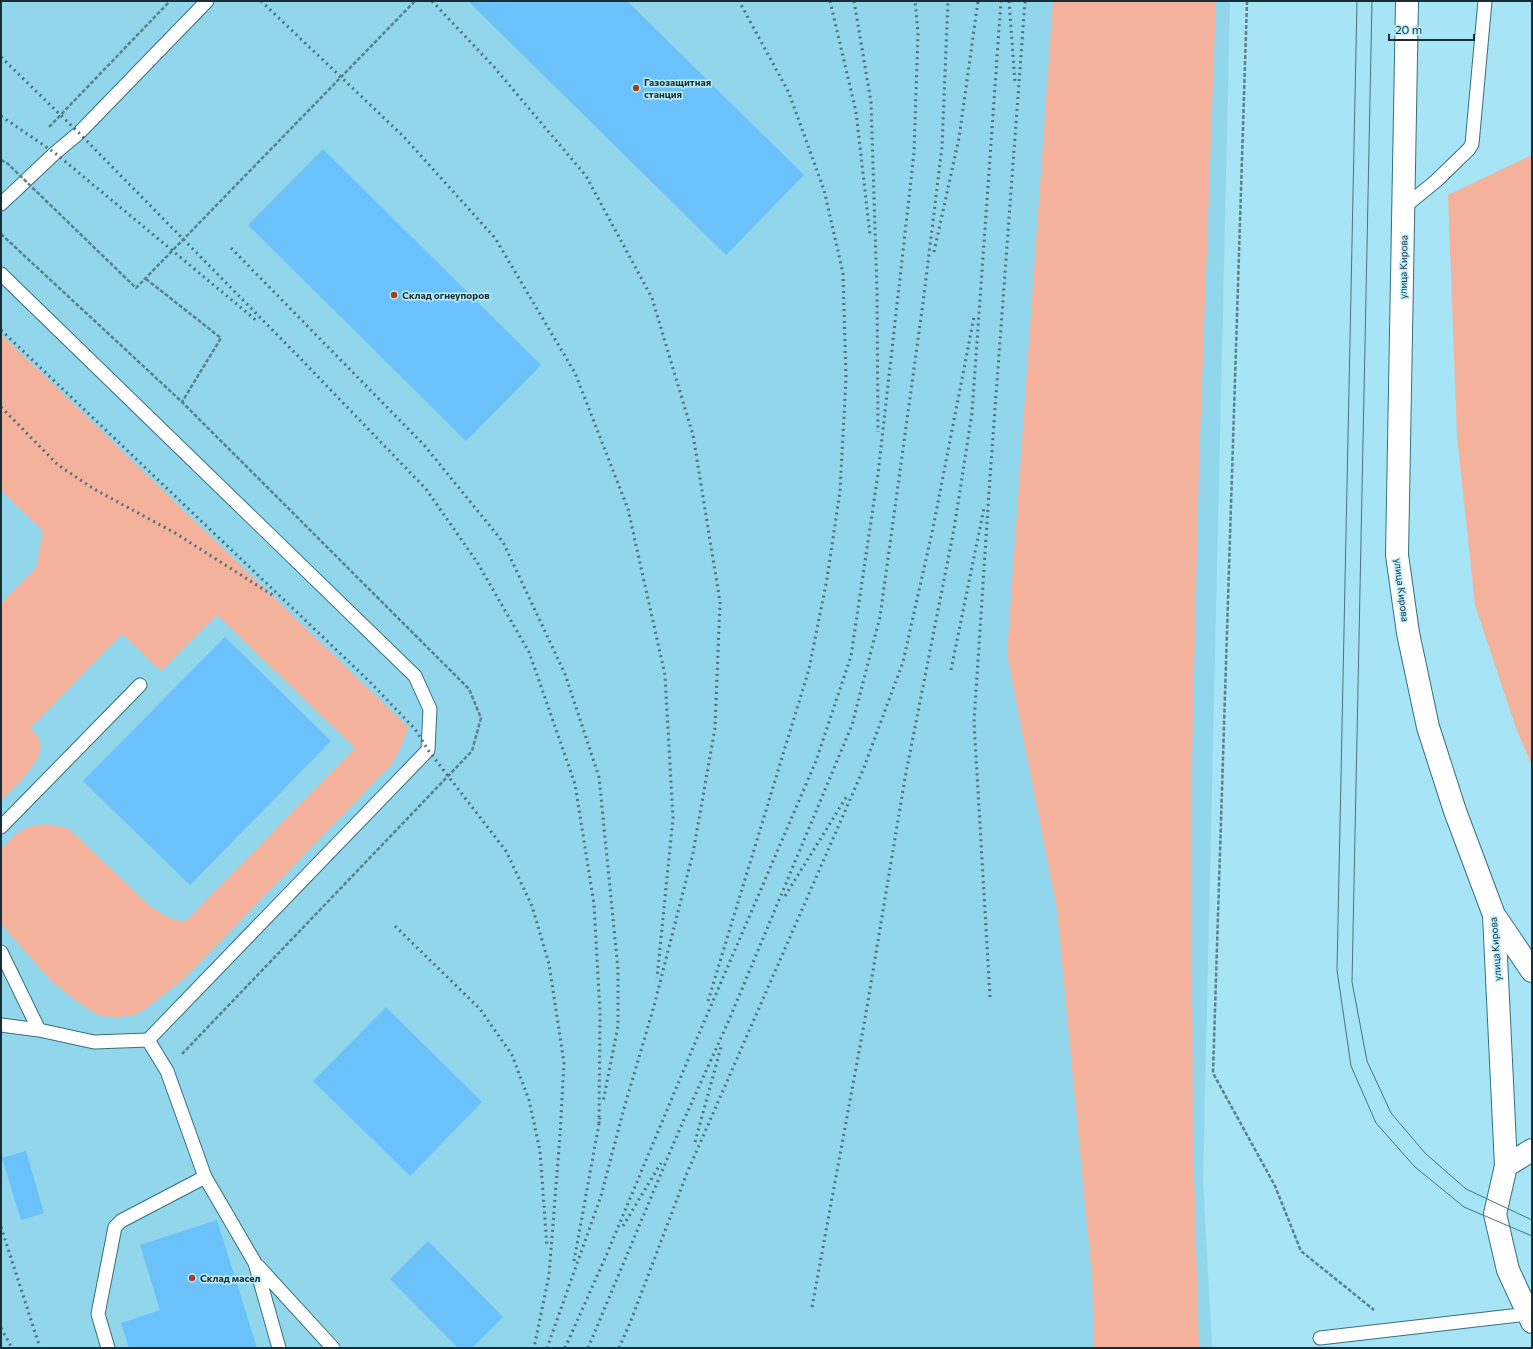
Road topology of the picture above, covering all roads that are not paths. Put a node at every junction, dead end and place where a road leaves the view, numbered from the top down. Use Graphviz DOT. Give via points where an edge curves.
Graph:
graph roads {
  1 [pos="207,1"];
  2 [pos="1407,1"];
  3 [pos="1485,1"];
  4 [pos="1,204"];
  5 [pos="1404,208"];
  6 [pos="1,274"];
  7 [pos="140,686"];
  8 [pos="1,827"];
  9 [pos="1494,915"];
  10 [pos="1,952"];
  11 [pos="1532,971"];
  12 [pos="1,1025"];
  13 [pos="39,1030"];
  14 [pos="148,1040"];
  15 [pos="1532,1150"];
  16 [pos="1506,1166"];
  17 [pos="205,1177"];
  18 [pos="255,1263"];
  19 [pos="1530,1318"];
  20 [pos="1320,1338"];
  21 [pos="108,1348"];
  22 [pos="279,1348"];
  23 [pos="333,1348"];
  1 -- 4 [label="lane" via="79,134"];
  2 -- 5 [label="main road, улица Кирова"];
  3 -- 5 [label="lane" via="1472,144 1436,181"];
  5 -- 9 [label="main road, улица Кирова" via="1397,555 1408,633 1428,727 1455,811"];
  6 -- 14 [label="lane" via="415,676 430,710 428,750"];
  7 -- 8 [label="lane"];
  9 -- 11 [label="main road"];
  9 -- 16 [label="main road, улица Кирова"];
  10 -- 13 [label="lane"];
  12 -- 13 [label="lane"];
  13 -- 14 [label="lane" via="94,1042"];
  14 -- 17 [label="lane" via="167,1070"];
  15 -- 16 [label="main road"];
  16 -- 19 [label="main road, улица Кирова" via="1495,1214 1508,1270"];
  17 -- 18 [label="lane"];
  17 -- 21 [label="lane" via="120,1221 115,1227 98,1314"];
  18 -- 22 [label="lane"];
  18 -- 23 [label="lane"];
  19 -- 20 [label="lane"];
}
